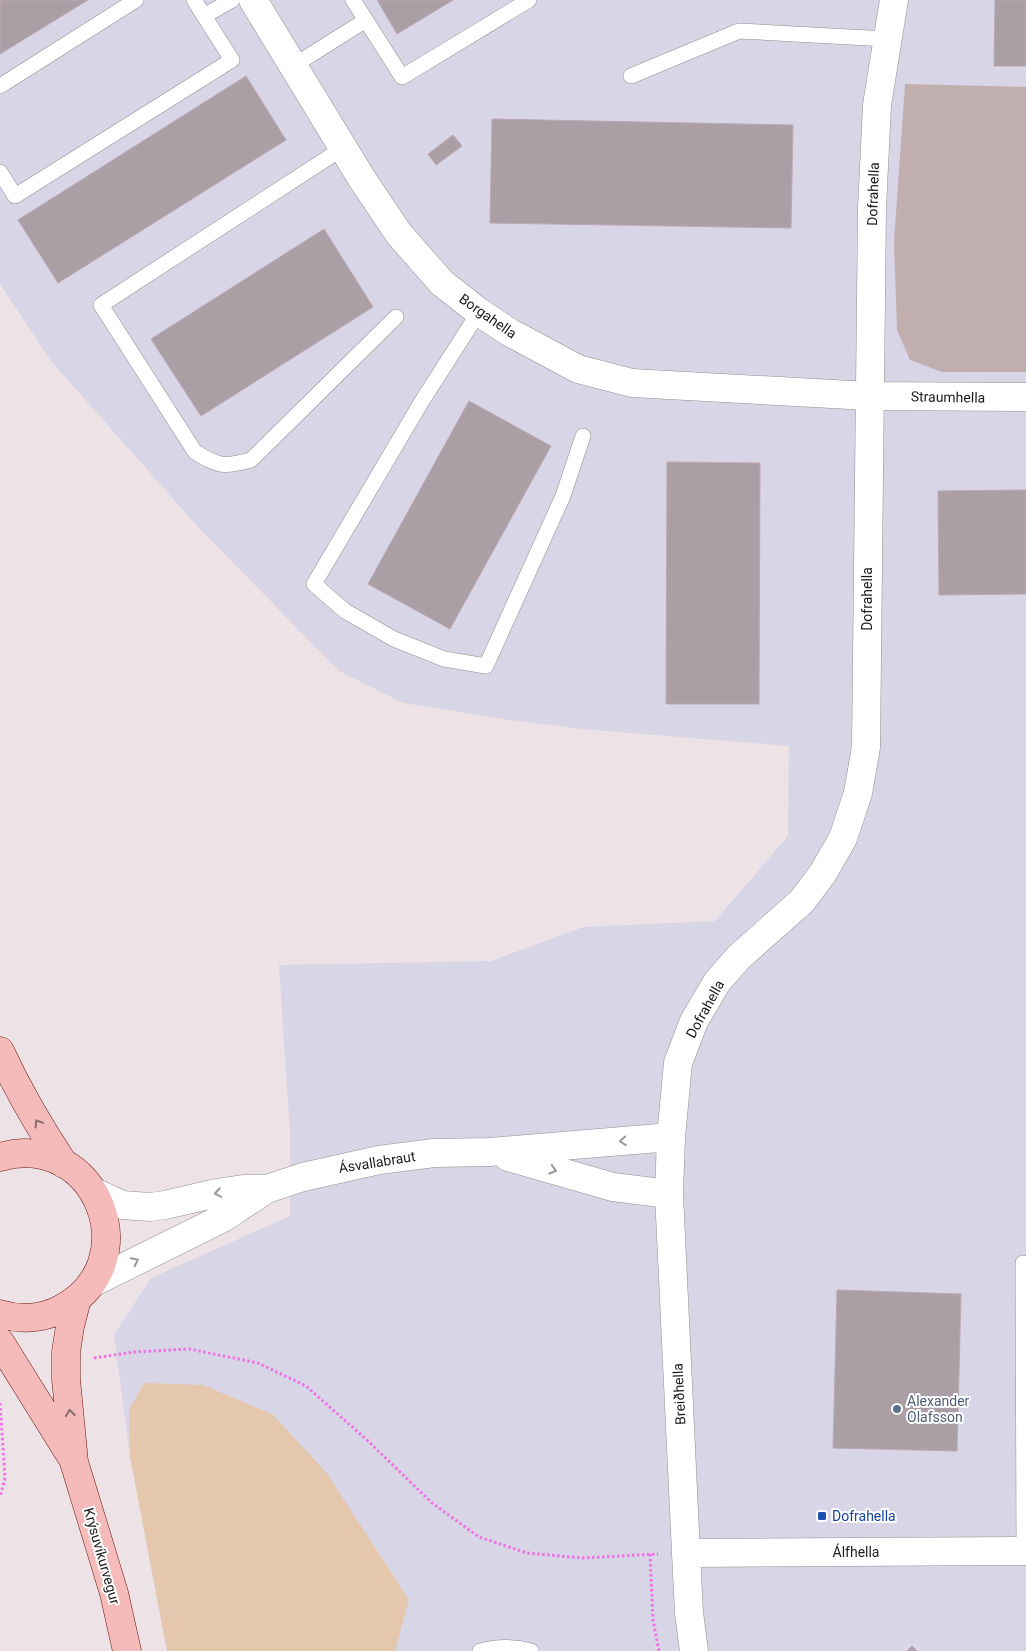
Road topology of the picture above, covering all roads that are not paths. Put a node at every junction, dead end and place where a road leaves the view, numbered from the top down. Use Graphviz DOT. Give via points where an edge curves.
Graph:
graph roads {
  1 [pos="136,0"];
  2 [pos="194,0"];
  3 [pos="232,0"];
  4 [pos="253,0"];
  5 [pos="353,0"];
  6 [pos="529,0"];
  7 [pos="894,0"];
  8 [pos="204,16"];
  9 [pos="366,20"];
  10 [pos="887,39"];
  11 [pos="293,66"];
  12 [pos="631,76"];
  13 [pos="0,86"];
  14 [pos="343,148"];
  15 [pos="0,172"];
  16 [pos="479,312"];
  17 [pos="396,317"];
  18 [pos="869,396"];
  19 [pos="1026,397"];
  20 [pos="583,436"];
  21 [pos="0,1051"];
  22 [pos="671,1137"];
  23 [pos="489,1152"];
  24 [pos="0,1157"];
  25 [pos="64,1164"];
  26 [pos="267,1189"];
  27 [pos="94,1192"];
  28 [pos="669,1194"];
  29 [pos="1023,1263"];
  30 [pos="84,1291"];
  31 [pos="0,1314"];
  32 [pos="0,1342"];
  33 [pos="74,1462"];
  34 [pos="686,1552"];
  35 [pos="1025,1552"];
  36 [pos="127,1651"];
  37 [pos="480,1651"];
  38 [pos="531,1651"];
  39 [pos="694,1651"];
  1 -- 13 [label="lane"];
  2 -- 8 [label="lane"];
  3 -- 8 [label="lane"];
  4 -- 11 [label="street, Borgahella"];
  5 -- 9 [label="lane"];
  6 -- 9 [label="lane" via="402,77"];
  7 -- 10 [label="street, Dofrahella"];
  8 -- 15 [label="lane" via="232,60 15,196"];
  9 -- 11 [label="lane"];
  10 -- 12 [label="lane" via="740,31"];
  10 -- 18 [label="street, Dofrahella" via="877,105"];
  11 -- 14 [label="street, Borgahella"];
  14 -- 16 [label="street, Borgahella" via="399,234 442,283"];
  14 -- 17 [label="lane" via="101,305 195,452 215,464 251,460"];
  16 -- 18 [label="street, Borgahella" via="578,369 632,383"];
  16 -- 20 [label="lane" via="422,401 314,584 345,610 394,639 444,659 486,666 563,496"];
  18 -- 19 [label="street, Straumhella"];
  18 -- 22 [label="street, Dofrahella" via="866,747 858,793 843,838 824,873 802,901 717,982 694,1021 678,1063"];
  25 -- 21 [label="main road, one-way"];
  22 -- 23 [label="street, Ásvallabraut, one-way"];
  22 -- 28 [label="street, Breiðhella"];
  23 -- 26 [label="street, Ásvallabraut" via="379,1160 303,1177"];
  23 -- 28 [label="street, Ásvallabraut, one-way" via="613,1187"];
  24 -- 25 [label="main road" via="30,1154"];
  25 -- 27 [label="main road, Krýsuvíkurvegur" via="81,1176"];
  26 -- 27 [label="street, Ásvallabraut, one-way" via="217,1193 150,1207 122,1205"];
  30 -- 26 [label="street, Ásvallabraut, one-way" via="223,1218"];
  27 -- 30 [label="main road, Krýsuvíkurvegur" via="103,1212 106,1243 102,1263"];
  28 -- 34 [label="street, Breiðhella"];
  29 -- 35 [label="lane"];
  30 -- 31 [label="main road" via="56,1312 37,1317"];
  33 -- 30 [label="main road, Krýsuvíkurvegur, one-way" via="67,1339"];
  32 -- 33 [label="main road, Krýsuvíkurvegur"];
  33 -- 36 [label="main road, Krýsuvíkurvegur" via="114,1593"];
  34 -- 35 [label="street, Álfhella"];
  34 -- 39 [label="street, Breiðhella"];
  37 -- 38 [label="lane" via="514,1647"];
}
